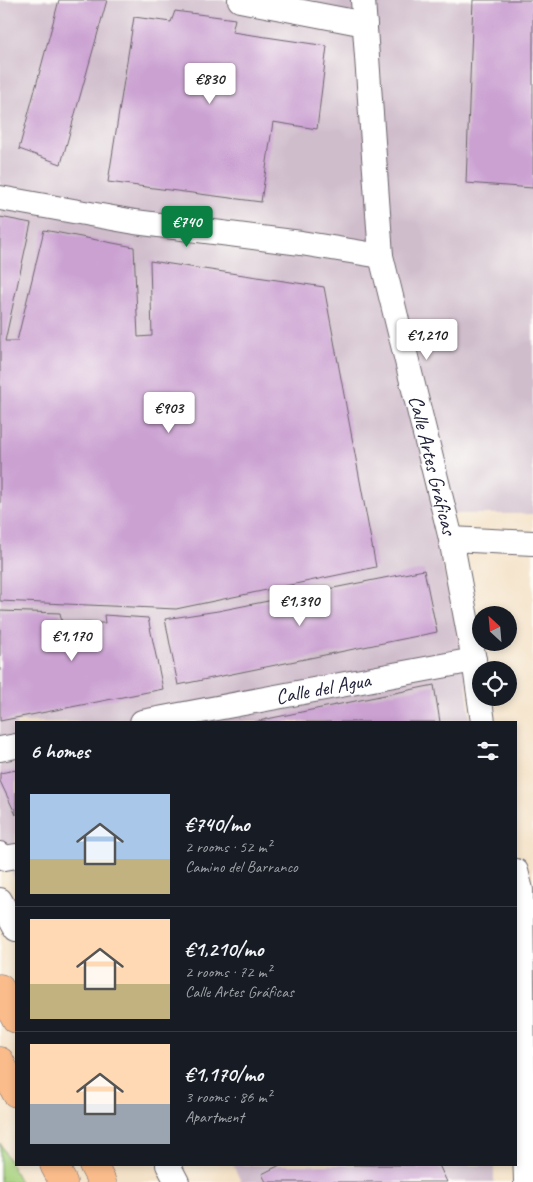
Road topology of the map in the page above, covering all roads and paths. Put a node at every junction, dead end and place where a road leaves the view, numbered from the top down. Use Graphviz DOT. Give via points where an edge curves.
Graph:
graph roads {
  1 [pos="240,0"];
  2 [pos="364,0"];
  3 [pos="365,24"];
  4 [pos="0,198"];
  5 [pos="381,256"];
  6 [pos="451,539"];
  7 [pos="533,543"];
  8 [pos="474,660"];
  9 [pos="147,721"];
  10 [pos="483,721"];
  11 [pos="15,746"];
  12 [pos="0,749"];
  13 [pos="523,884"];
  14 [pos="0,900"];
  15 [pos="15,928"];
  16 [pos="0,988"];
  17 [pos="15,1017"];
  18 [pos="0,1061"];
  19 [pos="519,1076"];
  20 [pos="15,1091"];
  21 [pos="55,1166"];
  22 [pos="94,1166"];
  23 [pos="169,1166"];
  24 [pos="63,1182"];
  25 [pos="102,1182"];
  26 [pos="177,1182"];
  27 [pos="526,1182"];
  1 -- 3 [label="street"];
  2 -- 3 [label="street, Calle Artes Gráficas"];
  3 -- 5 [label="street, Calle Artes Gráficas"];
  4 -- 5 [label="street" via="135,222"];
  5 -- 6 [label="street, Calle Artes Gráficas"];
  6 -- 7 [label="street"];
  6 -- 8 [label="street, Calle Artes Gráficas"];
  8 -- 9 [label="street, Calle del Agua"];
  8 -- 10 [label="street, Calle Artes Gráficas"];
  11 -- 12 [label="street"];
  13 -- 19 [label="street"];
  14 -- 15 [label="street"];
  16 -- 17 [label="highway"];
  18 -- 20 [label="highway"];
  19 -- 27 [label="street"];
  21 -- 24 [label="highway"];
  22 -- 25 [label="highway"];
  23 -- 26 [label="street"];
}
